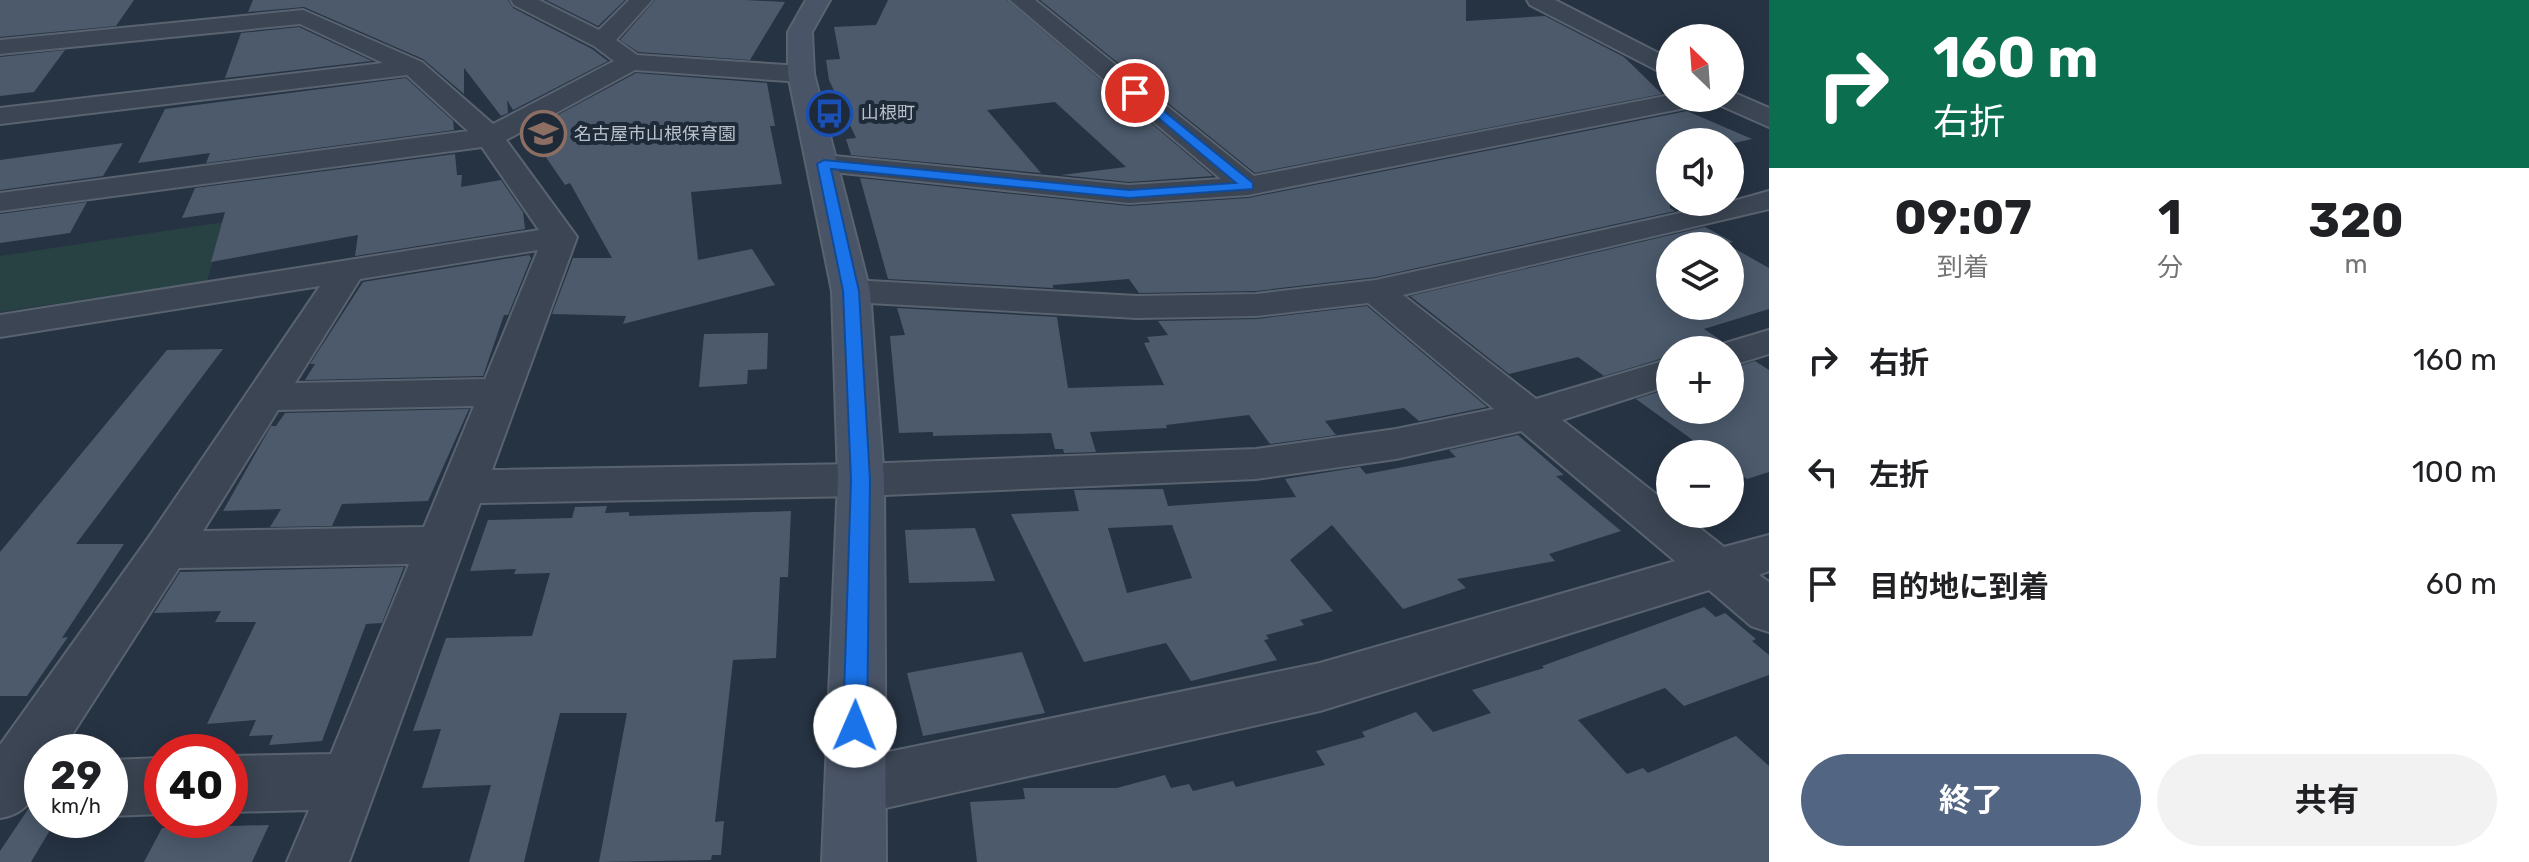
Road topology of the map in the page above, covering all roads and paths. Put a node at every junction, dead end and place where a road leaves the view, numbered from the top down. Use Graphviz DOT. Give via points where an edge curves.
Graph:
graph roads {
  1 [pos="522,0"];
  2 [pos="641,0"];
  3 [pos="818,0"];
  4 [pos="1021,0"];
  5 [pos="1538,0"];
  6 [pos="602,41"];
  7 [pos="0,47"];
  8 [pos="631,62"];
  9 [pos="1656,62"];
  10 [pos="413,67"];
  11 [pos="801,74"];
  12 [pos="1744,94"];
  13 [pos="1769,94"];
  14 [pos="1656,106"];
  15 [pos="1744,107"];
  16 [pos="0,116"];
  17 [pos="1769,119"];
  18 [pos="490,137"];
  19 [pos="824,164"];
  20 [pos="1248,186"];
  21 [pos="1769,200"];
  22 [pos="0,202"];
  23 [pos="560,237"];
  24 [pos="348,270"];
  25 [pos="851,291"];
  26 [pos="1376,291"];
  27 [pos="0,326"];
  28 [pos="1769,342"];
  29 [pos="1744,350"];
  30 [pos="1656,376"];
  31 [pos="502,392"];
  32 [pos="264,397"];
  33 [pos="1531,415"];
  34 [pos="861,480"];
  35 [pos="463,487"];
  36 [pos="442,545"];
  37 [pos="166,550"];
  38 [pos="1769,553"];
  39 [pos="1720,570"];
  40 [pos="1769,611"];
  41 [pos="350,781"];
  42 [pos="248,784"];
  43 [pos="854,787"];
  44 [pos="15,791"];
  45 [pos="318,862"];
  46 [pos="854,862"];
  1 -- 6 [label="street"];
  2 -- 6 [label="street"];
  3 -- 11 [label="street" via="800,32"];
  4 -- 20 [label="street"];
  5 -- 9 [label="street"];
  6 -- 8 [label="street"];
  7 -- 10 [label="street" via="303,17"];
  8 -- 11 [label="street"];
  8 -- 18 [label="street"];
  10 -- 16 [label="street"];
  10 -- 18 [label="street"];
  11 -- 19 [label="street"];
  12 -- 13 [label="street"];
  14 -- 20 [label="street"];
  15 -- 17 [label="street"];
  18 -- 22 [label="street"];
  18 -- 23 [label="street"];
  19 -- 20 [label="street" via="1129,194"];
  19 -- 25 [label="street"];
  21 -- 26 [label="street"];
  23 -- 24 [label="street"];
  23 -- 31 [label="street"];
  24 -- 27 [label="street"];
  24 -- 32 [label="street"];
  25 -- 26 [label="street" via="1137,307 1256,305"];
  25 -- 34 [label="street"];
  26 -- 33 [label="street"];
  28 -- 29 [label="street"];
  30 -- 33 [label="street"];
  31 -- 32 [label="street"];
  31 -- 35 [label="street"];
  32 -- 37 [label="street"];
  33 -- 34 [label="street" via="1396,444 1256,464"];
  33 -- 39 [label="street"];
  34 -- 35 [label="street"];
  34 -- 43 [label="street"];
  35 -- 36 [label="street"];
  36 -- 37 [label="street"];
  36 -- 41 [label="street"];
  37 -- 44 [label="street"];
  38 -- 39 [label="street"];
  39 -- 40 [label="street"];
  39 -- 43 [label="street" via="1320,687"];
  41 -- 42 [label="street"];
  41 -- 45 [label="street"];
  43 -- 46 [label="street"];
}
